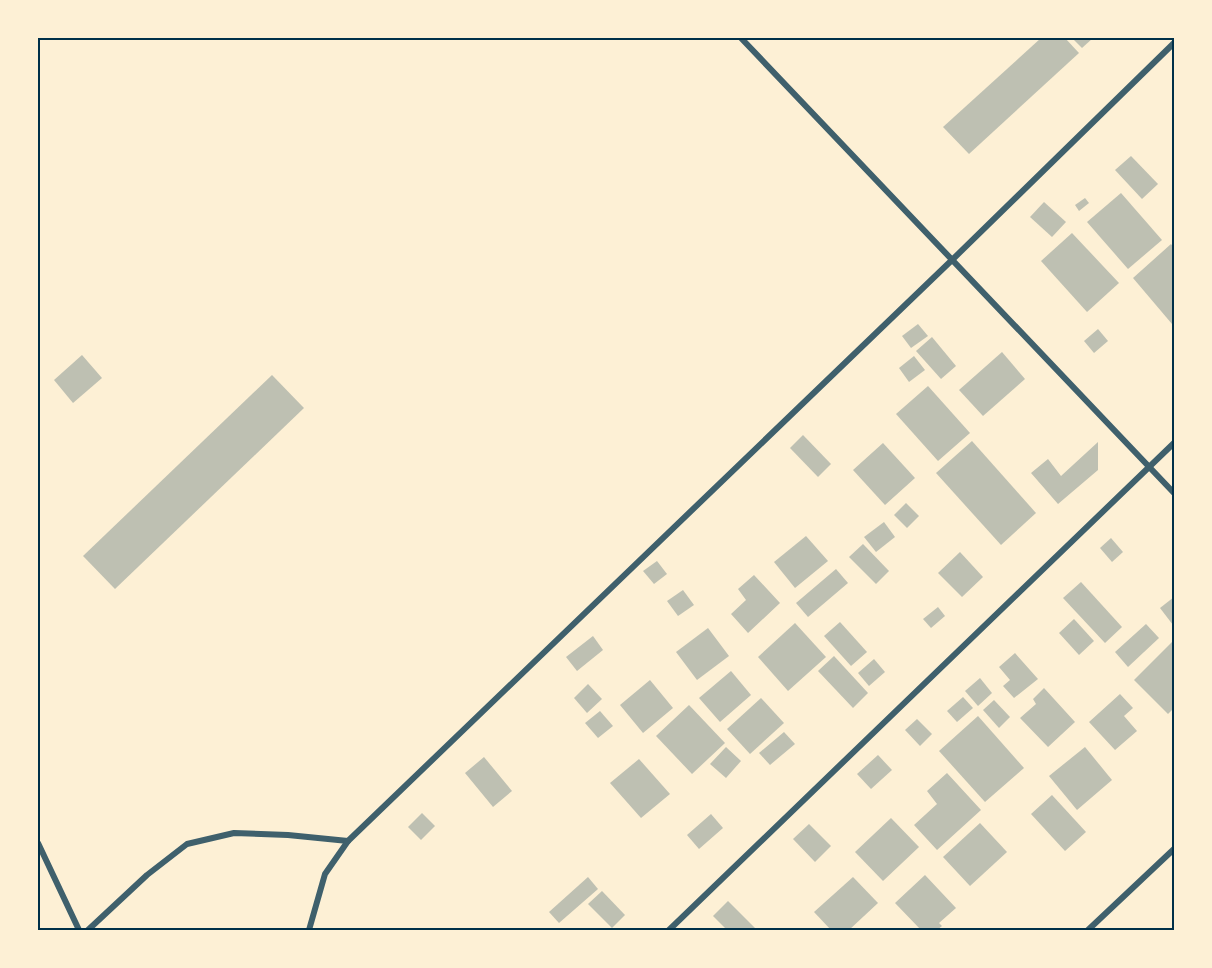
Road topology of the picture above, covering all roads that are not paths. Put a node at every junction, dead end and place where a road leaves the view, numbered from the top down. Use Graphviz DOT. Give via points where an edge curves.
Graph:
graph roads {
  1 [pos="741,38"];
  2 [pos="1174,43"];
  3 [pos="952,260"];
  4 [pos="1174,443"];
  5 [pos="1150,467"];
  6 [pos="1174,492"];
  7 [pos="348,841"];
  8 [pos="38,843"];
  9 [pos="1174,849"];
  10 [pos="79,930"];
  11 [pos="88,930"];
  12 [pos="309,930"];
  13 [pos="669,930"];
  14 [pos="1088,930"];
  1 -- 3 [label="street"];
  2 -- 3 [label="street"];
  3 -- 5 [label="street"];
  3 -- 7 [label="street"];
  4 -- 5 [label="street"];
  5 -- 6 [label="street"];
  5 -- 13 [label="street"];
  7 -- 11 [label="street" via="234,833 187,844"];
  7 -- 12 [label="street" via="326,874"];
  8 -- 10 [label="street"];
  9 -- 14 [label="street"];
}
